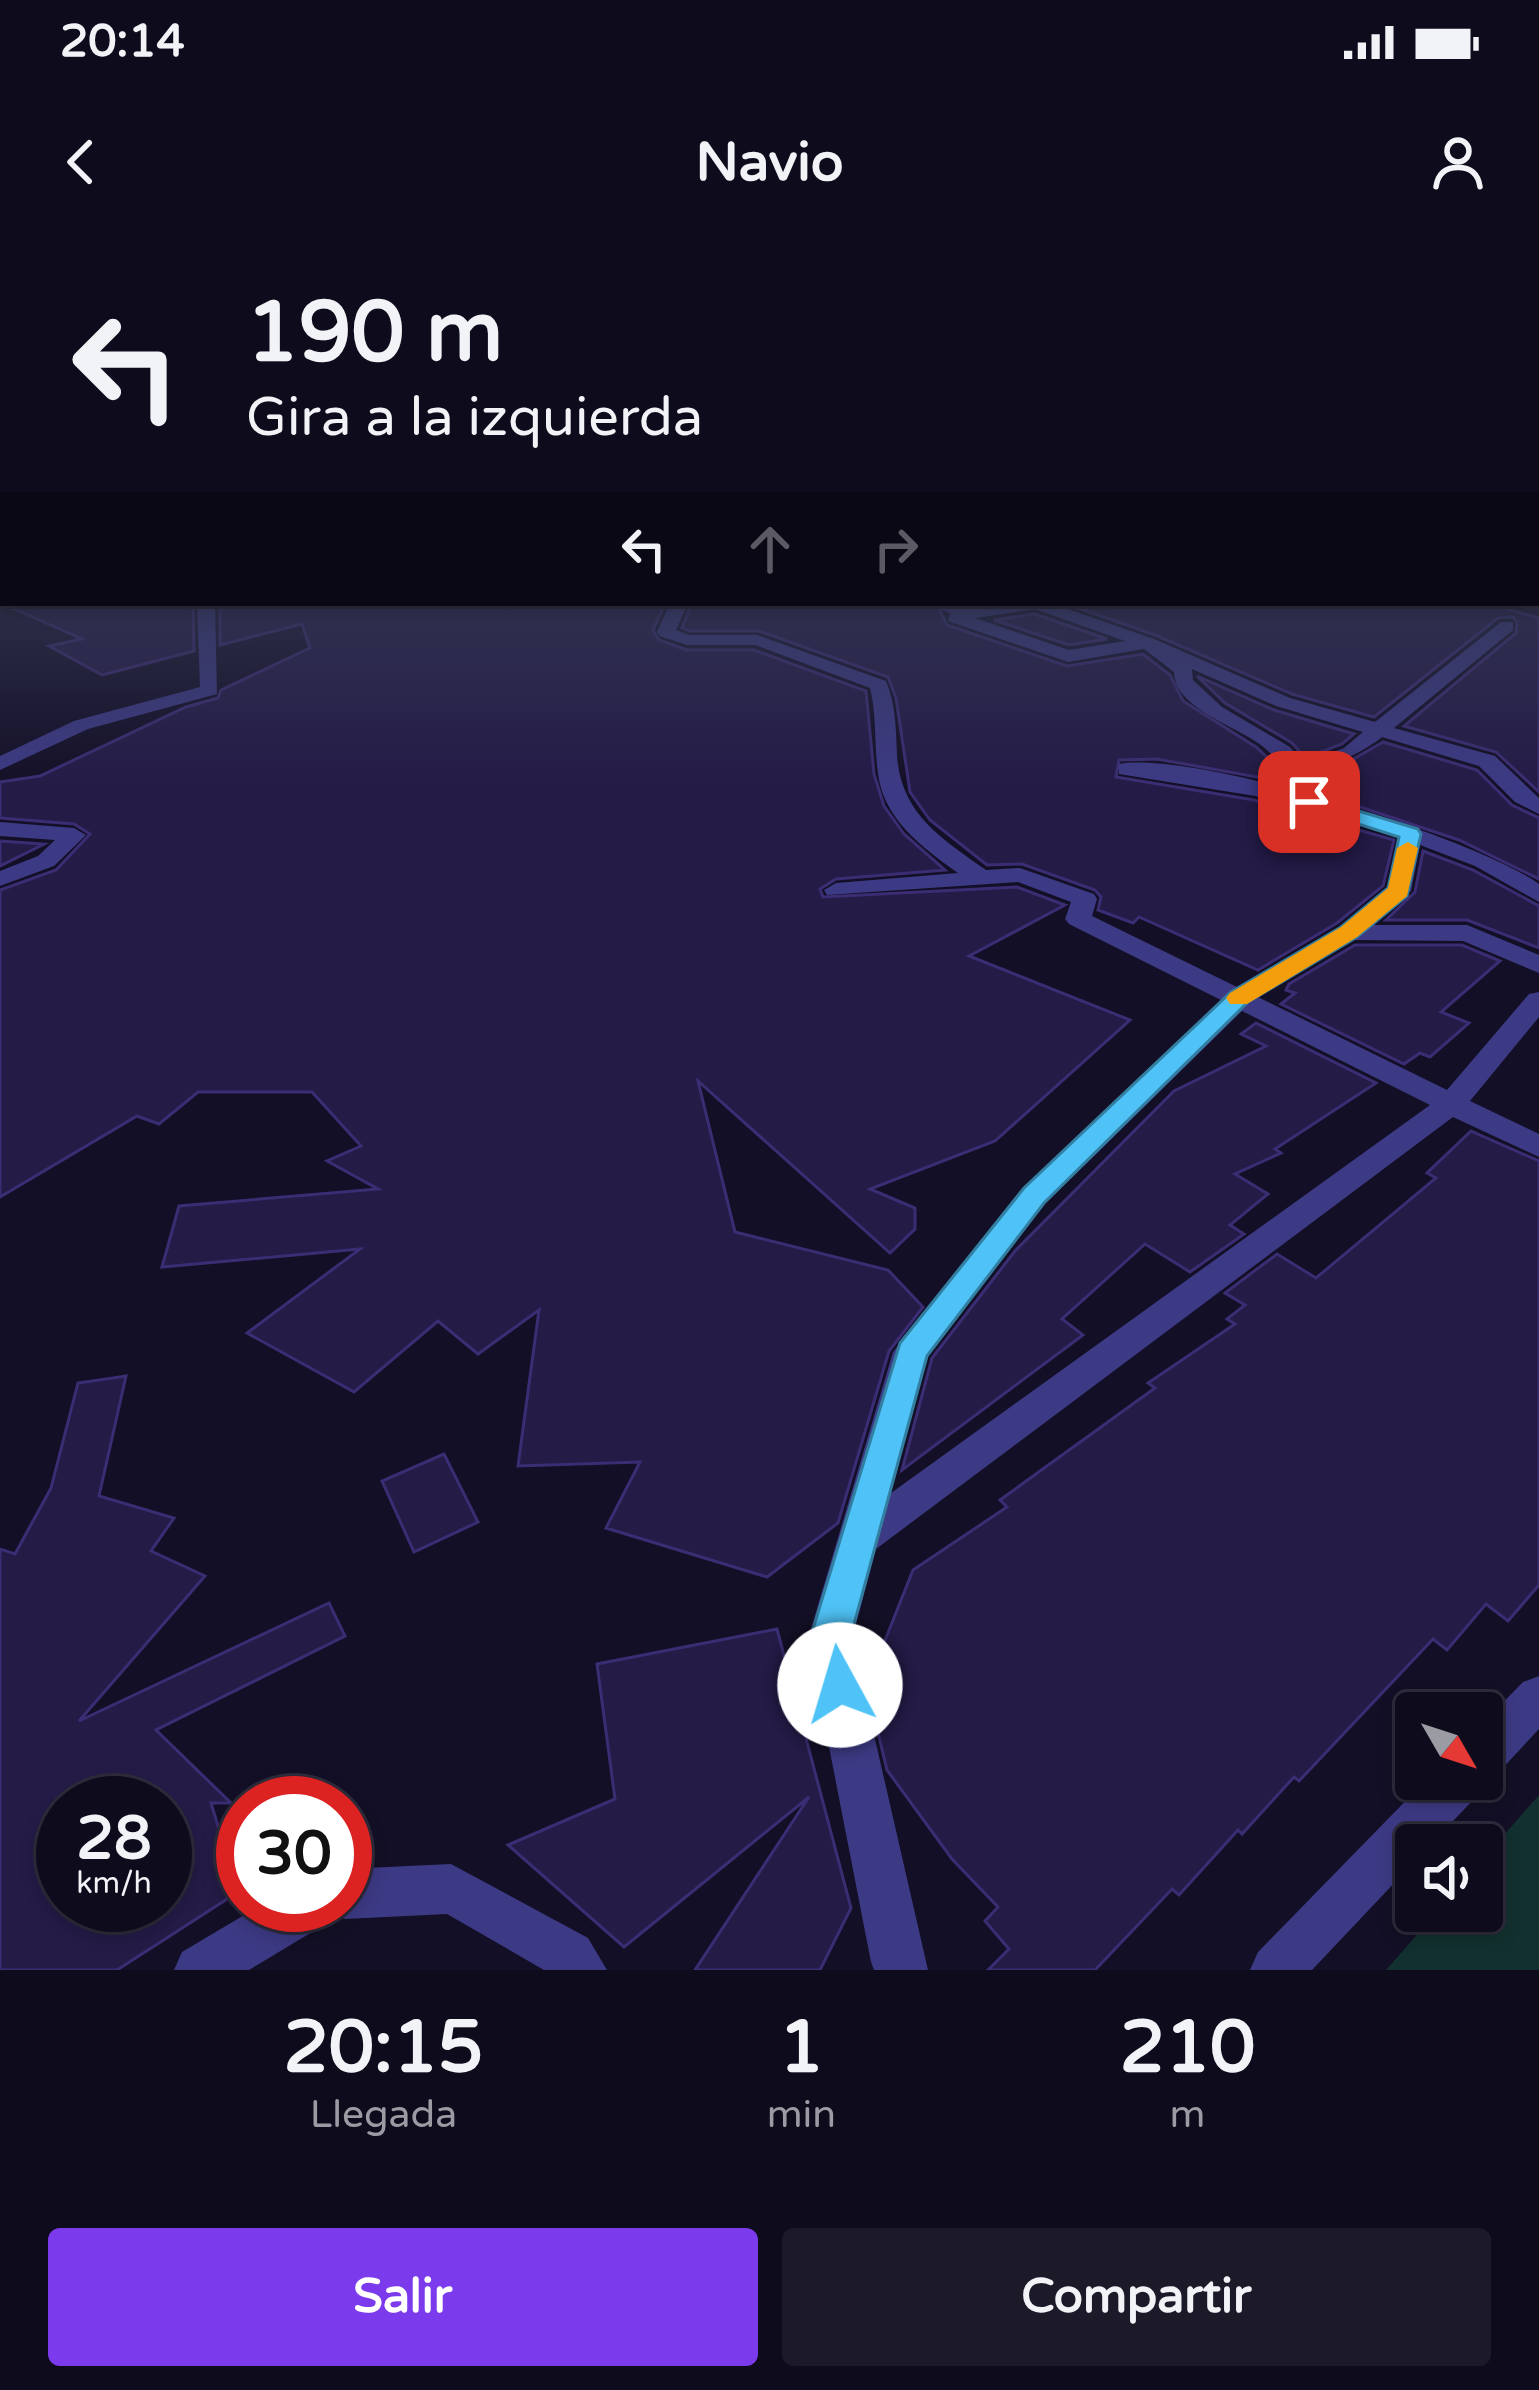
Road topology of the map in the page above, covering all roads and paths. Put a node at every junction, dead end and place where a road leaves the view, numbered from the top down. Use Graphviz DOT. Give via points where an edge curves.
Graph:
graph roads {
  1 [pos="207,627"];
  2 [pos="668,627"];
  3 [pos="981,627"];
  4 [pos="1101,627"];
  5 [pos="1506,627"];
  6 [pos="1148,643"];
  7 [pos="1381,728"];
  8 [pos="0,764"];
  9 [pos="1127,769"];
  10 [pos="1302,771"];
  11 [pos="1278,792"];
  12 [pos="1539,807"];
  13 [pos="0,829"];
  14 [pos="1411,834"];
  15 [pos="981,878"];
  16 [pos="0,880"];
  17 [pos="836,890"];
  18 [pos="1539,895"];
  19 [pos="1349,932"];
  20 [pos="1539,965"];
  21 [pos="1240,997"];
  22 [pos="1539,1000"];
  23 [pos="1451,1104"];
  24 [pos="1539,1148"];
  25 [pos="860,1538"];
  26 [pos="1539,1697"];
  27 [pos="1503,1734"];
  28 [pos="1440,1800"];
  29 [pos="372,1893"];
  30 [pos="264,1932"];
  31 [pos="200,1970"];
  32 [pos="581,1970"];
  33 [pos="902,1970"];
  34 [pos="1276,1970"];
  1 -- 8 [label="street" via="210,690 81,724"];
  2 -- 15 [label="street" via="687,640 757,640 879,685 892,790 920,832"];
  3 -- 6 [label="street" via="1068,656"];
  4 -- 6 [label="street"];
  5 -- 7 [label="street"];
  6 -- 7 [label="street" via="1283,702"];
  6 -- 10 [label="street" via="1215,711"];
  7 -- 10 [label="street" via="1351,752"];
  7 -- 12 [label="street" via="1487,761 1505,771 1520,799"];
  9 -- 11 [label="street"];
  10 -- 11 [label="street"];
  11 -- 14 [label="street"];
  13 -- 16 [label="street" via="74,835 46,861"];
  14 -- 18 [label="street" via="1495,866"];
  14 -- 19 [label="street" via="1399,891"];
  15 -- 17 [label="street"];
  15 -- 21 [label="street" via="1020,874 1084,899 1078,919"];
  19 -- 20 [label="street" via="1467,933"];
  19 -- 21 [label="street"];
  21 -- 23 [label="street"];
  21 -- 25 [label="street" via="1034,1196 911,1352"];
  22 -- 23 [label="street"];
  23 -- 24 [label="street"];
  23 -- 25 [label="street"];
  25 -- 33 [label="street" via="830,1639"];
  26 -- 27 [label="street"];
  28 -- 34 [label="street"];
  29 -- 32 [label="street" via="451,1889 570,1956"];
  30 -- 31 [label="street"];
}
